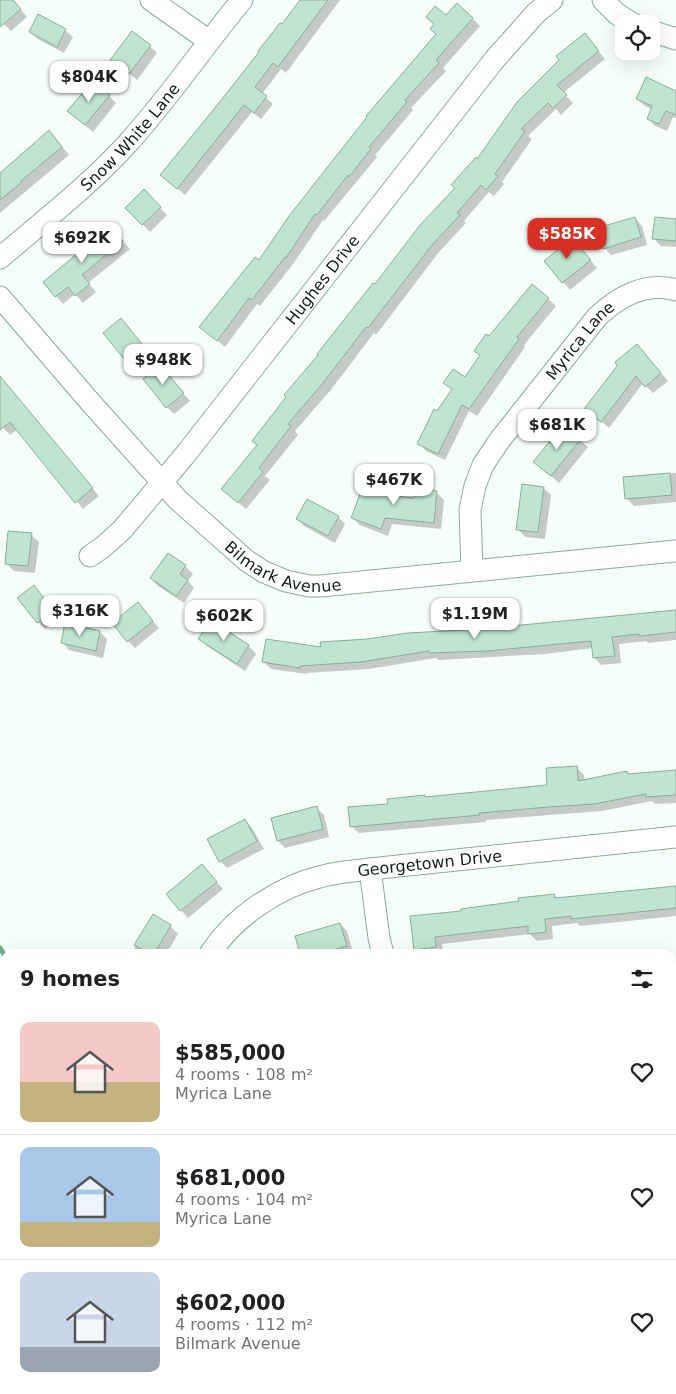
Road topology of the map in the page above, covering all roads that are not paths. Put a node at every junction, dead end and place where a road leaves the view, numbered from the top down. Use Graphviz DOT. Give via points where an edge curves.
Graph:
graph roads {
  1 [pos="151,0"];
  2 [pos="242,0"];
  3 [pos="552,0"];
  4 [pos="603,0"];
  5 [pos="619,15"];
  6 [pos="660,34"];
  7 [pos="676,39"];
  8 [pos="209,41"];
  9 [pos="0,258"];
  10 [pos="676,290"];
  11 [pos="0,297"];
  12 [pos="162,482"];
  13 [pos="676,551"];
  14 [pos="90,556"];
  15 [pos="472,570"];
  16 [pos="676,837"];
  17 [pos="370,869"];
  18 [pos="214,949"];
  19 [pos="381,949"];
  1 -- 8 [label="street"];
  2 -- 8 [label="street, Snow White Lane"];
  3 -- 12 [label="street, Hughes Drive" via="495,59"];
  4 -- 5 [label="street"];
  6 -- 7 [label="street"];
  8 -- 9 [label="street, Snow White Lane" via="121,151"];
  10 -- 15 [label="street, Myrica Lane" via="640,290 612,303 498,441 475,486 469,522"];
  11 -- 12 [label="street, Bilmark Avenue"];
  12 -- 14 [label="street, Hughes Drive" via="122,530"];
  12 -- 15 [label="street, Bilmark Avenue" via="248,561 286,581 321,586"];
  13 -- 15 [label="street, Bilmark Avenue"];
  16 -- 17 [label="street, Georgetown Drive"];
  17 -- 18 [label="street, Georgetown Drive" via="323,876 293,886 267,900 232,928"];
  17 -- 19 [label="street"];
}
